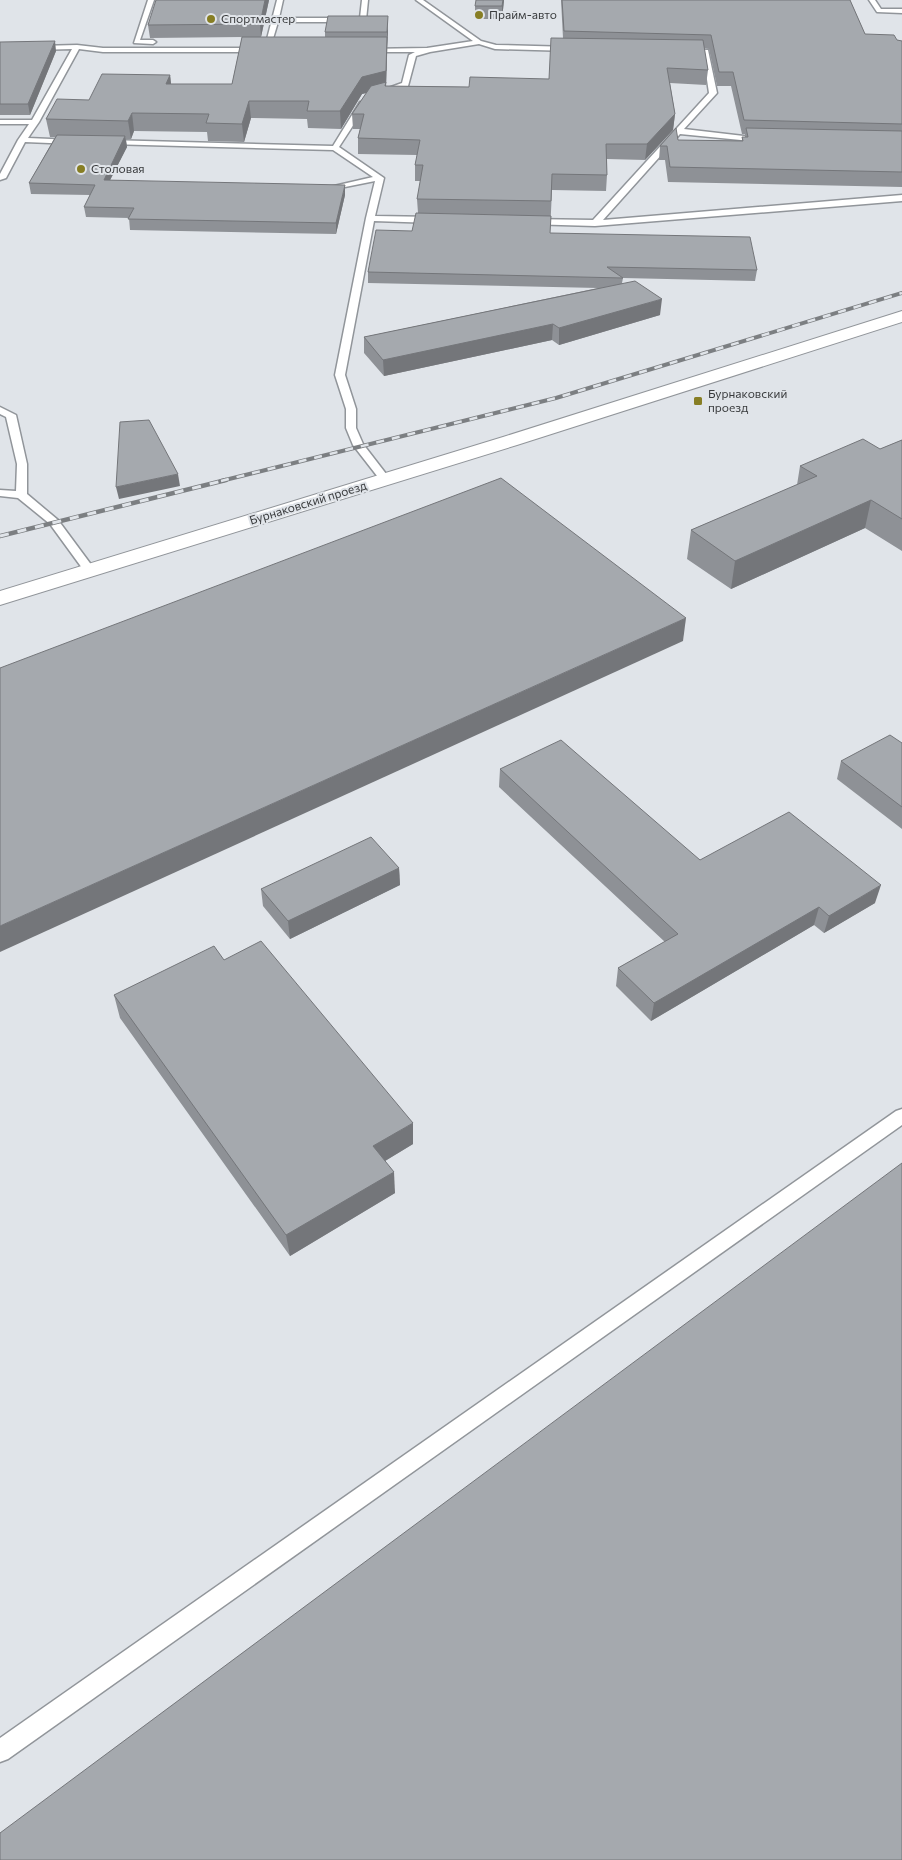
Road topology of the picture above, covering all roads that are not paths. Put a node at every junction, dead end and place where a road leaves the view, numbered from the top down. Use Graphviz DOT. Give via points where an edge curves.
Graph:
graph roads {
  1 [pos="151,0"];
  2 [pos="280,0"];
  3 [pos="366,0"];
  4 [pos="419,0"];
  5 [pos="872,0"];
  6 [pos="902,11"];
  7 [pos="275,20"];
  8 [pos="241,41"];
  9 [pos="165,42"];
  10 [pos="479,42"];
  11 [pos="77,47"];
  12 [pos="0,48"];
  13 [pos="581,49"];
  14 [pos="271,50"];
  15 [pos="360,50"];
  16 [pos="429,50"];
  17 [pos="677,51"];
  18 [pos="0,122"];
  19 [pos="35,122"];
  20 [pos="678,131"];
  21 [pos="22,140"];
  22 [pos="766,140"];
  23 [pos="80,142"];
  24 [pos="100,142"];
  25 [pos="335,148"];
  26 [pos="2,178"];
  27 [pos="380,178"];
  28 [pos="320,189"];
  29 [pos="902,198"];
  30 [pos="370,218"];
  31 [pos="438,220"];
  32 [pos="517,221"];
  33 [pos="595,223"];
  34 [pos="902,316"];
  35 [pos="0,410"];
  36 [pos="385,480"];
  37 [pos="0,493"];
  38 [pos="21,495"];
  39 [pos="90,570"];
  40 [pos="0,598"];
  41 [pos="902,1116"];
  42 [pos="0,1751"];
  1 -- 9 [label="lane" via="136,42"];
  2 -- 7 [label="lane"];
  3 -- 7 [label="lane" via="363,20"];
  4 -- 10 [label="lane"];
  5 -- 6 [label="lane" via="879,11"];
  7 -- 8 [label="lane" via="270,41"];
  10 -- 13 [label="lane" via="495,47"];
  10 -- 16 [label="lane"];
  11 -- 12 [label="lane"];
  11 -- 14 [label="lane" via="103,50"];
  11 -- 19 [label="lane"];
  15 -- 16 [label="lane"];
  16 -- 25 [label="lane" via="413,55 405,84 372,96"];
  17 -- 20 [label="lane" via="706,52 713,92"];
  18 -- 19 [label="lane"];
  19 -- 21 [label="lane"];
  20 -- 22 [label="lane"];
  20 -- 33 [label="lane"];
  21 -- 23 [label="lane"];
  21 -- 26 [label="lane"];
  24 -- 25 [label="lane"];
  25 -- 27 [label="lane"];
  27 -- 28 [label="lane"];
  27 -- 30 [label="lane"];
  29 -- 33 [label="lane"];
  30 -- 31 [label="lane"];
  30 -- 36 [label="lane" via="340,375 352,409 351,428 358,445"];
  32 -- 33 [label="lane"];
  34 -- 36 [label="main road, Бурнаковский проезд"];
  35 -- 38 [label="lane" via="11,415 22,464"];
  36 -- 39 [label="main road, Бурнаковский проезд"];
  37 -- 38 [label="lane"];
  38 -- 39 [label="lane" via="54,522"];
  39 -- 40 [label="main road, Бурнаковский проезд"];
  41 -- 42 [label="lane"];
}
